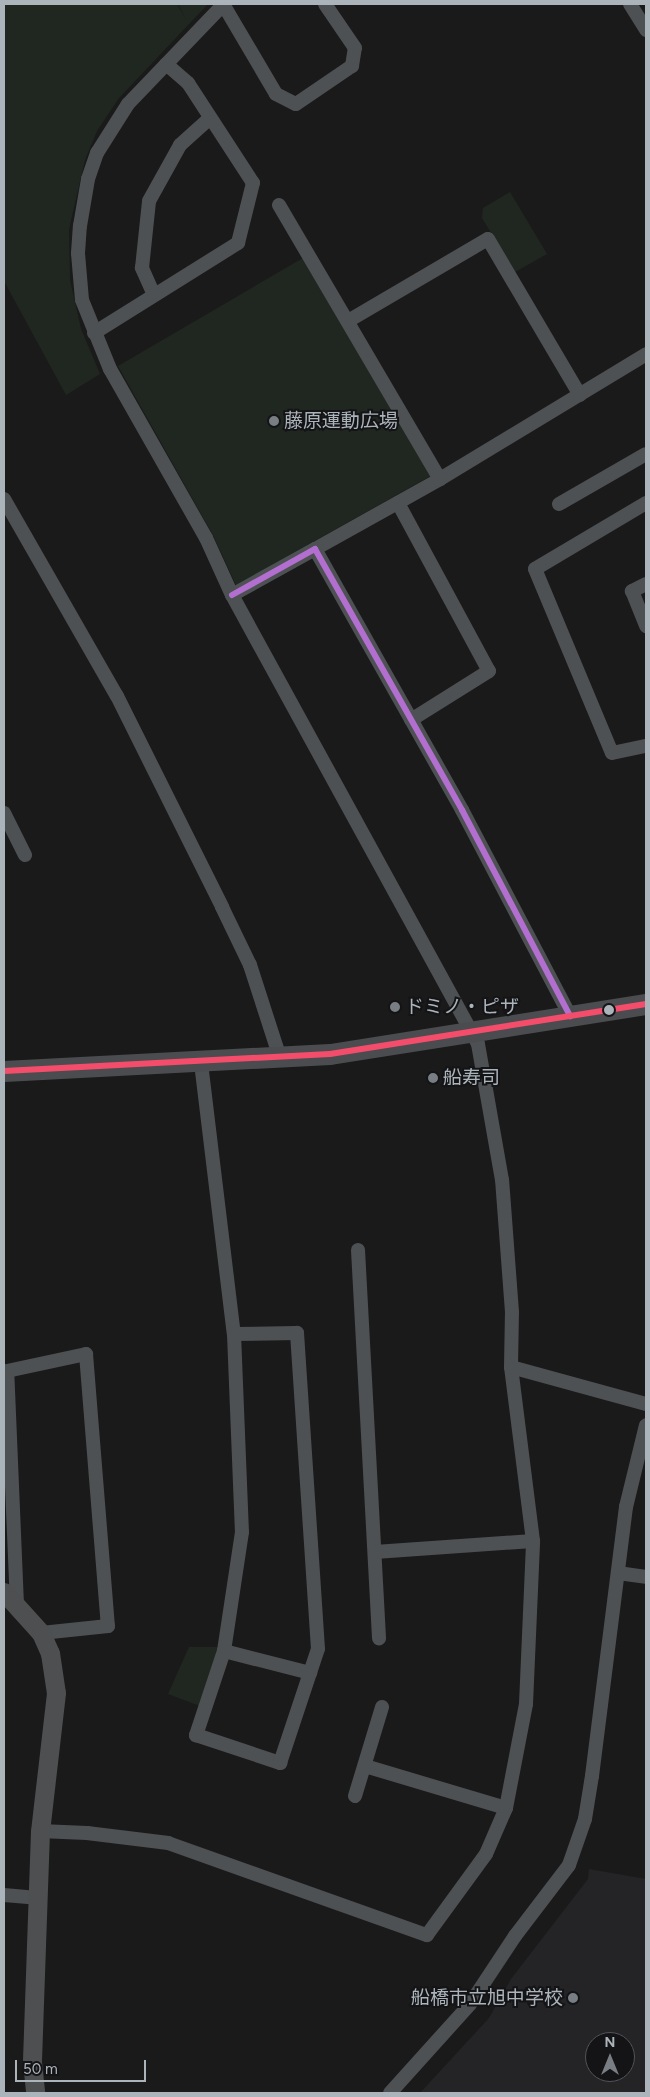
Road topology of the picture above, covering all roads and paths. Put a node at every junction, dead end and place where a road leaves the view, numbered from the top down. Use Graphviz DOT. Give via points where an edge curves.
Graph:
graph roads {
  1 [pos="223,4"];
  2 [pos="325,4"];
  3 [pos="630,4"];
  4 [pos="646,30"];
  5 [pos="166,64"];
  6 [pos="210,118"];
  7 [pos="279,204"];
  8 [pos="154,295"];
  9 [pos="348,321"];
  10 [pos="94,333"];
  11 [pos="646,354"];
  12 [pos="580,395"];
  13 [pos="646,454"];
  14 [pos="440,479"];
  15 [pos="4,499"];
  16 [pos="398,502"];
  17 [pos="559,504"];
  18 [pos="646,504"];
  19 [pos="315,549"];
  20 [pos="646,584"];
  21 [pos="232,595"];
  22 [pos="646,626"];
  23 [pos="411,720"];
  24 [pos="646,746"];
  25 [pos="4,814"];
  26 [pos="25,855"];
  27 [pos="646,1004"];
  28 [pos="570,1016"];
  29 [pos="471,1033"];
  30 [pos="280,1058"];
  31 [pos="201,1062"];
  32 [pos="4,1071"];
  33 [pos="358,1250"];
  34 [pos="234,1334"];
  35 [pos="5,1365"];
  36 [pos="512,1367"];
  37 [pos="646,1404"];
  38 [pos="646,1425"];
  39 [pos="533,1541"];
  40 [pos="375,1552"];
  41 [pos="618,1573"];
  42 [pos="646,1577"];
  43 [pos="4,1592"];
  44 [pos="16,1605"];
  45 [pos="41,1632"];
  46 [pos="378,1638"];
  47 [pos="224,1651"];
  48 [pos="310,1673"];
  49 [pos="382,1707"];
  50 [pos="364,1766"];
  51 [pos="355,1796"];
  52 [pos="506,1808"];
  53 [pos="40,1832"];
  54 [pos="4,1895"];
  55 [pos="37,1898"];
  56 [pos="35,2093"];
  57 [pos="390,2093"];
  1 -- 2 [label="street" via="276,94 296,104 352,66 355,48"];
  1 -- 5 [label="street"];
  3 -- 4 [label="street"];
  5 -- 6 [label="street" via="188,83"];
  5 -- 10 [label="street" via="114,123 97,153 88,179 80,226 79,280"];
  6 -- 8 [label="street" via="180,145 149,201 142,268"];
  6 -- 8 [label="street" via="253,183 238,243"];
  7 -- 9 [label="street"];
  8 -- 10 [label="street"];
  9 -- 12 [label="street" via="488,239"];
  9 -- 14 [label="street"];
  10 -- 21 [label="street" via="110,369 206,538"];
  11 -- 12 [label="street"];
  12 -- 14 [label="street"];
  13 -- 17 [label="street"];
  14 -- 16 [label="street"];
  15 -- 30 [label="street" via="116,696 218,898 250,965"];
  16 -- 19 [label="street"];
  16 -- 23 [label="street" via="489,671"];
  18 -- 24 [label="street" via="535,569 612,753"];
  19 -- 21 [label="street"];
  19 -- 23 [label="street"];
  20 -- 22 [label="street" via="632,591"];
  21 -- 29 [label="street"];
  23 -- 28 [label="street"];
  25 -- 26 [label="street"];
  27 -- 28 [label="main road"];
  28 -- 29 [label="main road"];
  29 -- 30 [label="main road"];
  29 -- 36 [label="street" via="478,1044 502,1180 512,1312"];
  30 -- 31 [label="main road"];
  31 -- 32 [label="main road"];
  31 -- 34 [label="street"];
  33 -- 40 [label="street"];
  34 -- 47 [label="street" via="242,1532"];
  34 -- 48 [label="street" via="297,1333 318,1649"];
  35 -- 44 [label="street"];
  35 -- 45 [label="street" via="86,1354 108,1626"];
  36 -- 37 [label="street"];
  36 -- 39 [label="street"];
  38 -- 41 [label="street" via="626,1508"];
  39 -- 40 [label="street"];
  39 -- 52 [label="street" via="526,1704"];
  40 -- 46 [label="street"];
  41 -- 42 [label="street"];
  41 -- 57 [label="street" via="585,1819 569,1865 515,1936 470,2004"];
  43 -- 44 [label="street"];
  44 -- 45 [label="street"];
  45 -- 53 [label="street" via="50,1653 56,1693"];
  47 -- 48 [label="street"];
  47 -- 48 [label="street" via="196,1735 280,1763"];
  49 -- 50 [label="street"];
  50 -- 51 [label="street"];
  50 -- 52 [label="street"];
  52 -- 53 [label="street" via="486,1854 427,1935 168,1844 87,1833"];
  53 -- 55 [label="street"];
  54 -- 55 [label="street"];
  55 -- 56 [label="street" via="32,2062"];
}
